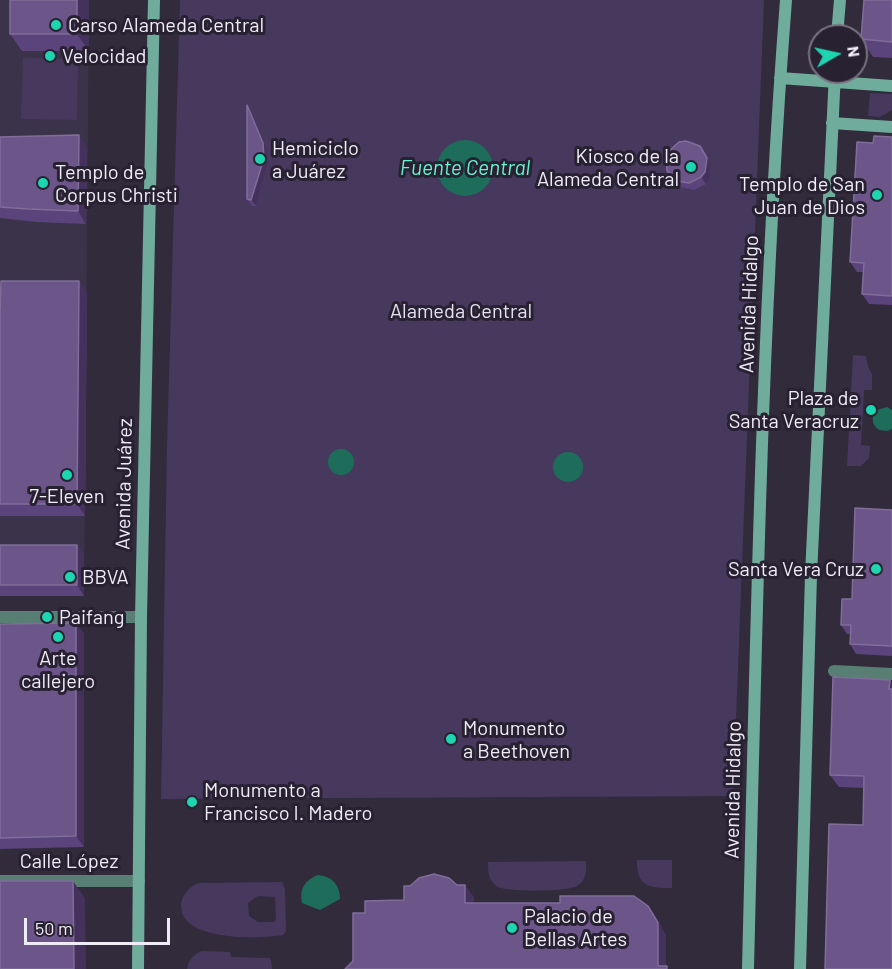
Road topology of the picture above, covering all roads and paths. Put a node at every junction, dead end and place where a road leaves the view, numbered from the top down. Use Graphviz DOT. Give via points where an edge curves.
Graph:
graph roads {
  1 [pos="154,0"];
  2 [pos="786,0"];
  3 [pos="840,0"];
  4 [pos="838,24"];
  5 [pos="808,77"];
  6 [pos="780,78"];
  7 [pos="868,82"];
  8 [pos="834,84"];
  9 [pos="892,86"];
  10 [pos="832,123"];
  11 [pos="892,127"];
  12 [pos="0,617"];
  13 [pos="141,617"];
  14 [pos="834,671"];
  15 [pos="892,674"];
  16 [pos="139,880"];
  17 [pos="0,881"];
  18 [pos="138,969"];
  19 [pos="748,969"];
  20 [pos="800,969"];
  1 -- 13 [label="main road, Avenida Juárez"];
  2 -- 6 [label="main road, Avenida Hidalgo"];
  3 -- 4 [label="main road"];
  5 -- 6 [label="main road"];
  6 -- 19 [label="main road, Avenida Hidalgo" via="757,573"];
  7 -- 9 [label="main road"];
  8 -- 10 [label="main road"];
  10 -- 11 [label="main road"];
  10 -- 20 [label="main road" via="811,575"];
  12 -- 13 [label="street"];
  13 -- 16 [label="main road, Avenida Juárez"];
  14 -- 15 [label="street"];
  16 -- 17 [label="street, Calle López"];
  16 -- 18 [label="main road, Avenida Juárez"];
}
